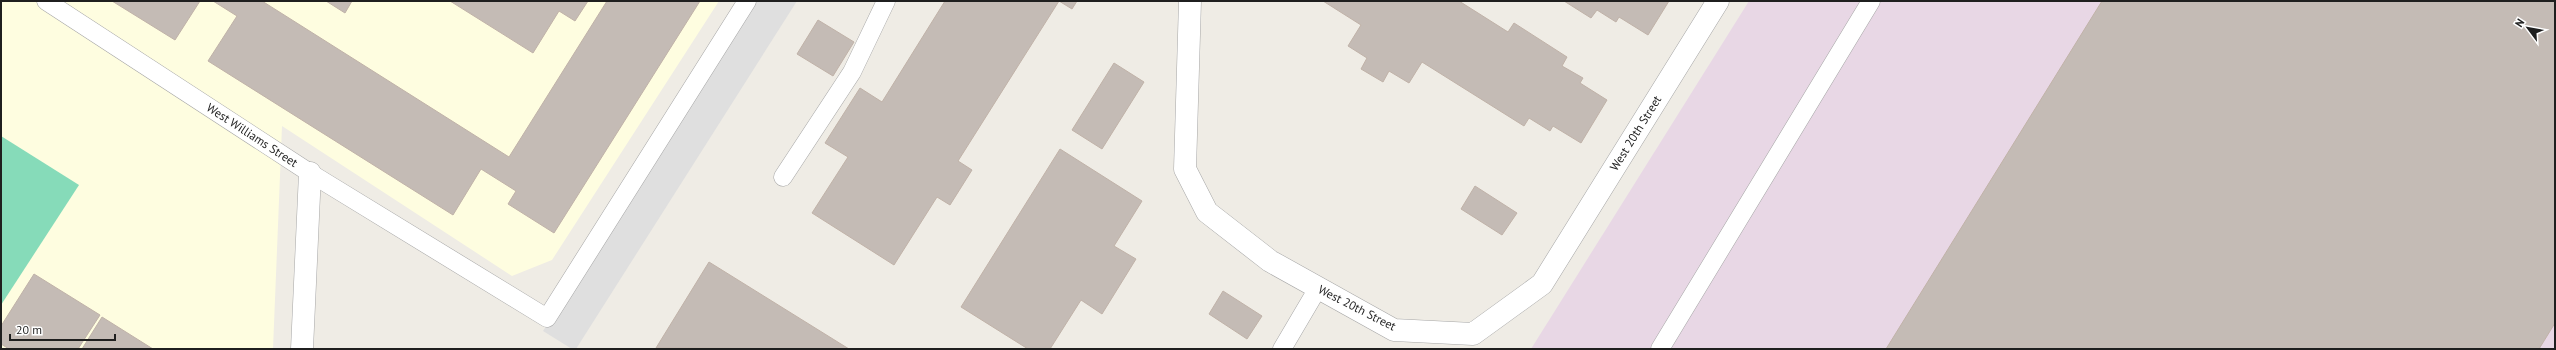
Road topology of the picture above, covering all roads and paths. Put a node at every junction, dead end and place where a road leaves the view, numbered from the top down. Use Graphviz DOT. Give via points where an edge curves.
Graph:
graph roads {
  1 [pos="46,1"];
  2 [pos="747,1"];
  3 [pos="886,1"];
  4 [pos="1190,1"];
  5 [pos="1718,1"];
  6 [pos="1871,1"];
  7 [pos="310,174"];
  8 [pos="783,177"];
  9 [pos="1318,288"];
  10 [pos="302,349"];
  11 [pos="1282,349"];
  12 [pos="1660,349"];
  1 -- 7 [label="lane, West Williams Street"];
  2 -- 7 [label="lane" via="546,318"];
  3 -- 8 [label="lane" via="852,72"];
  4 -- 9 [label="street, West 20th Street" via="1185,169 1207,212 1270,261"];
  5 -- 9 [label="street, West 20th Street" via="1542,284 1472,334 1394,330"];
  6 -- 12 [label="lane"];
  7 -- 10 [label="street, West Williams Street"];
  9 -- 11 [label="lane"];
}
